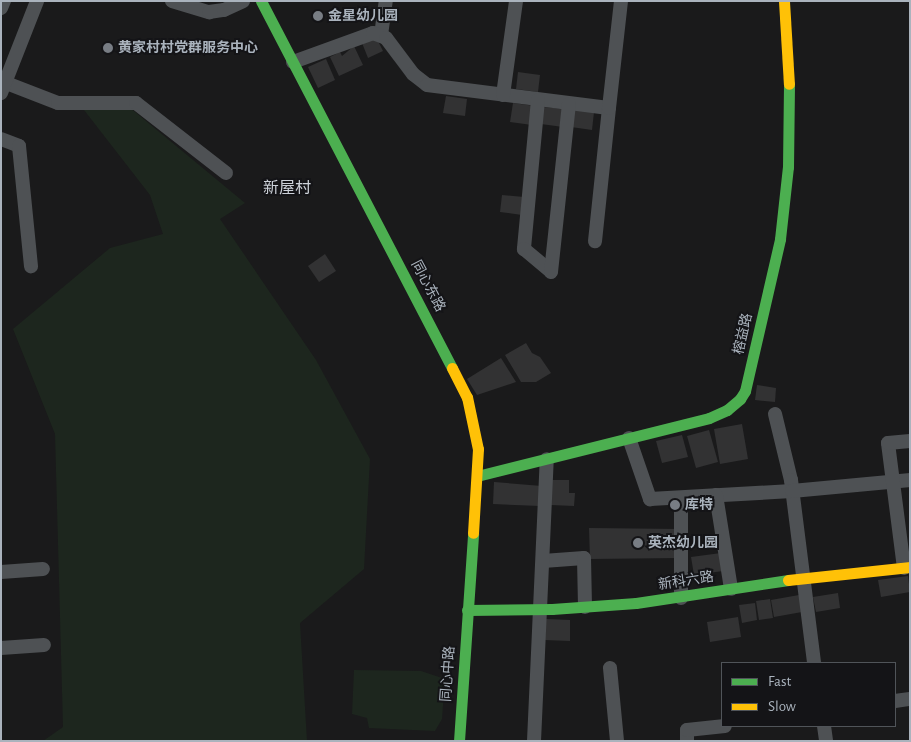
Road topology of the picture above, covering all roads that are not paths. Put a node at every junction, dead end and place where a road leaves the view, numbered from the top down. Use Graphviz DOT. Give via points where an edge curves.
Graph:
graph roads {
  1 [pos="4,1"];
  2 [pos="37,1"];
  3 [pos="172,1"];
  4 [pos="243,1"];
  5 [pos="261,1"];
  6 [pos="386,1"];
  7 [pos="516,1"];
  8 [pos="621,1"];
  9 [pos="784,1"];
  10 [pos="1,8"];
  11 [pos="381,35"];
  12 [pos="293,62"];
  13 [pos="3,85"];
  14 [pos="503,95"];
  15 [pos="538,100"];
  16 [pos="569,104"];
  17 [pos="608,108"];
  18 [pos="1,139"];
  19 [pos="226,173"];
  20 [pos="595,241"];
  21 [pos="31,266"];
  22 [pos="775,414"];
  23 [pos="629,438"];
  24 [pos="910,441"];
  25 [pos="547,459"];
  26 [pos="478,476"];
  27 [pos="910,480"];
  28 [pos="893,482"];
  29 [pos="792,491"];
  30 [pos="716,496"];
  31 [pos="681,498"];
  32 [pos="543,561"];
  33 [pos="907,568"];
  34 [pos="43,569"];
  35 [pos="1,572"];
  36 [pos="801,578"];
  37 [pos="731,589"];
  38 [pos="681,598"];
  39 [pos="585,607"];
  40 [pos="541,609"];
  41 [pos="467,610"];
  42 [pos="44,645"];
  43 [pos="1,648"];
  44 [pos="814,662"];
  45 [pos="610,668"];
  46 [pos="910,699"];
  47 [pos="896,701"];
  48 [pos="721,726"];
  49 [pos="824,727"];
  50 [pos="458,741"];
  51 [pos="534,741"];
  52 [pos="617,741"];
  53 [pos="687,741"];
  54 [pos="826,741"];
  1 -- 10 [label="street"];
  2 -- 13 [label="street"];
  3 -- 4 [label="street" via="209,12 224,10"];
  5 -- 12 [label="street, 同心东路"];
  6 -- 11 [label="street"];
  7 -- 14 [label="street"];
  8 -- 17 [label="street"];
  9 -- 23 [label="street, 榕益路" via="790,94 786,185 780,239 745,391 727,410 709,418"];
  11 -- 12 [label="street" via="365,34"];
  11 -- 14 [label="street" via="413,74 427,85"];
  12 -- 26 [label="street, 同心东路" via="460,380 474,424"];
  13 -- 19 [label="street" via="58,103 136,103"];
  14 -- 15 [label="street"];
  15 -- 16 [label="street"];
  15 -- 16 [label="street" via="524,249 552,272"];
  16 -- 17 [label="street"];
  17 -- 20 [label="street"];
  18 -- 21 [label="street" via="19,146"];
  22 -- 29 [label="street"];
  23 -- 25 [label="street, 榕益路"];
  23 -- 31 [label="street" via="650,499"];
  24 -- 28 [label="street" via="888,444"];
  25 -- 26 [label="street, 榕益路"];
  25 -- 32 [label="street"];
  26 -- 41 [label="street, 同心东路"];
  27 -- 28 [label="street"];
  28 -- 29 [label="street"];
  28 -- 33 [label="street"];
  29 -- 30 [label="street"];
  29 -- 36 [label="street"];
  30 -- 31 [label="street"];
  30 -- 37 [label="street"];
  31 -- 38 [label="street"];
  32 -- 39 [label="street" via="584,558"];
  32 -- 40 [label="street"];
  33 -- 36 [label="street, 新科六路"];
  34 -- 35 [label="street"];
  36 -- 37 [label="street, 新科六路"];
  36 -- 44 [label="street"];
  37 -- 38 [label="street, 新科六路"];
  38 -- 39 [label="street, 新科六路"];
  39 -- 40 [label="street, 新科六路"];
  40 -- 41 [label="street, 新科六路"];
  40 -- 51 [label="street"];
  41 -- 50 [label="street, 同心中路"];
  42 -- 43 [label="street"];
  45 -- 52 [label="street"];
  46 -- 47 [label="street"];
  48 -- 53 [label="street" via="687,730"];
  49 -- 54 [label="street"];
}
